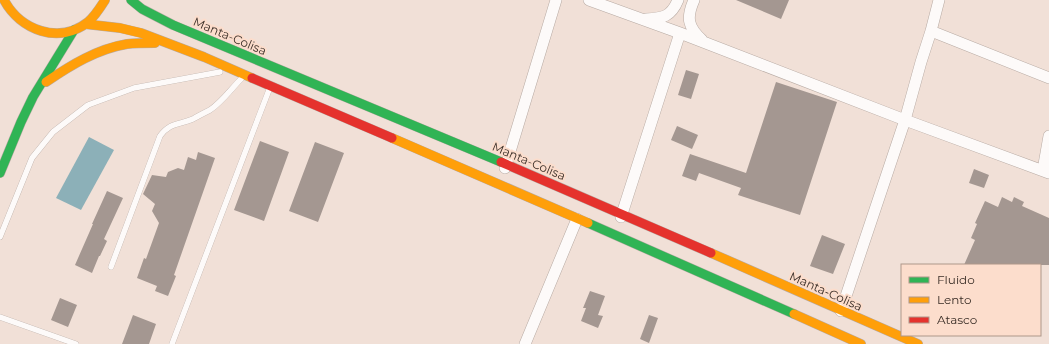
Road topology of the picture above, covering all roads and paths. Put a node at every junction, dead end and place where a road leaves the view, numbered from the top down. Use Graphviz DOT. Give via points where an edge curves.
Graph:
graph roads {
  1 [pos="4,0"];
  2 [pos="105,0"];
  3 [pos="131,0"];
  4 [pos="556,0"];
  5 [pos="589,0"];
  6 [pos="678,0"];
  7 [pos="692,0"];
  8 [pos="939,0"];
  9 [pos="642,19"];
  10 [pos="85,24"];
  11 [pos="74,30"];
  12 [pos="931,32"];
  13 [pos="680,33"];
  14 [pos="166,42"];
  15 [pos="706,43"];
  16 [pos="233,69"];
  17 [pos="245,75"];
  18 [pos="1049,78"];
  19 [pos="40,86"];
  20 [pos="271,86"];
  21 [pos="905,120"];
  22 [pos="1049,136"];
  23 [pos="506,164"];
  24 [pos="1046,171"];
  25 [pos="0,174"];
  26 [pos="500,185"];
  27 [pos="622,214"];
  28 [pos="577,219"];
  29 [pos="616,235"];
  30 [pos="0,237"];
  31 [pos="110,267"];
  32 [pos="841,311"];
  33 [pos="0,317"];
  34 [pos="76,344"];
  35 [pos="172,344"];
  36 [pos="525,344"];
  37 [pos="862,344"];
  38 [pos="918,344"];
  1 -- 11 [label="highway" via="15,16 27,26 42,32 59,33"];
  2 -- 10 [label="highway" via="97,13"];
  3 -- 23 [label="highway, Manta-Colisa" via="142,9 173,25"];
  4 -- 23 [label="street"];
  5 -- 9 [label="street"];
  6 -- 9 [label="street" via="675,9 666,16"];
  7 -- 15 [label="street" via="689,13 691,27"];
  8 -- 12 [label="street"];
  9 -- 13 [label="street"];
  10 -- 11 [label="highway"];
  10 -- 14 [label="highway" via="120,28"];
  11 -- 19 [label="highway"];
  12 -- 18 [label="street"];
  12 -- 21 [label="street"];
  13 -- 15 [label="street"];
  13 -- 27 [label="street"];
  14 -- 16 [label="highway"];
  14 -- 19 [label="highway" via="127,44 94,53"];
  15 -- 21 [label="street"];
  16 -- 17 [label="highway"];
  16 -- 30 [label="lane" via="134,88 88,105 53,132 32,158"];
  17 -- 20 [label="highway"];
  17 -- 31 [label="lane" via="217,104 193,119 165,129 160,136"];
  19 -- 25 [label="highway" via="21,122"];
  20 -- 26 [label="highway"];
  20 -- 35 [label="lane"];
  21 -- 24 [label="street"];
  21 -- 32 [label="street"];
  22 -- 24 [label="street"];
  23 -- 26 [label="street"];
  23 -- 27 [label="highway, Manta-Colisa"];
  26 -- 28 [label="highway"];
  27 -- 29 [label="street"];
  27 -- 32 [label="highway, Manta-Colisa"];
  28 -- 29 [label="highway"];
  28 -- 36 [label="street"];
  29 -- 37 [label="highway"];
  32 -- 38 [label="highway, Manta-Colisa"];
  33 -- 34 [label="lane"];
}
